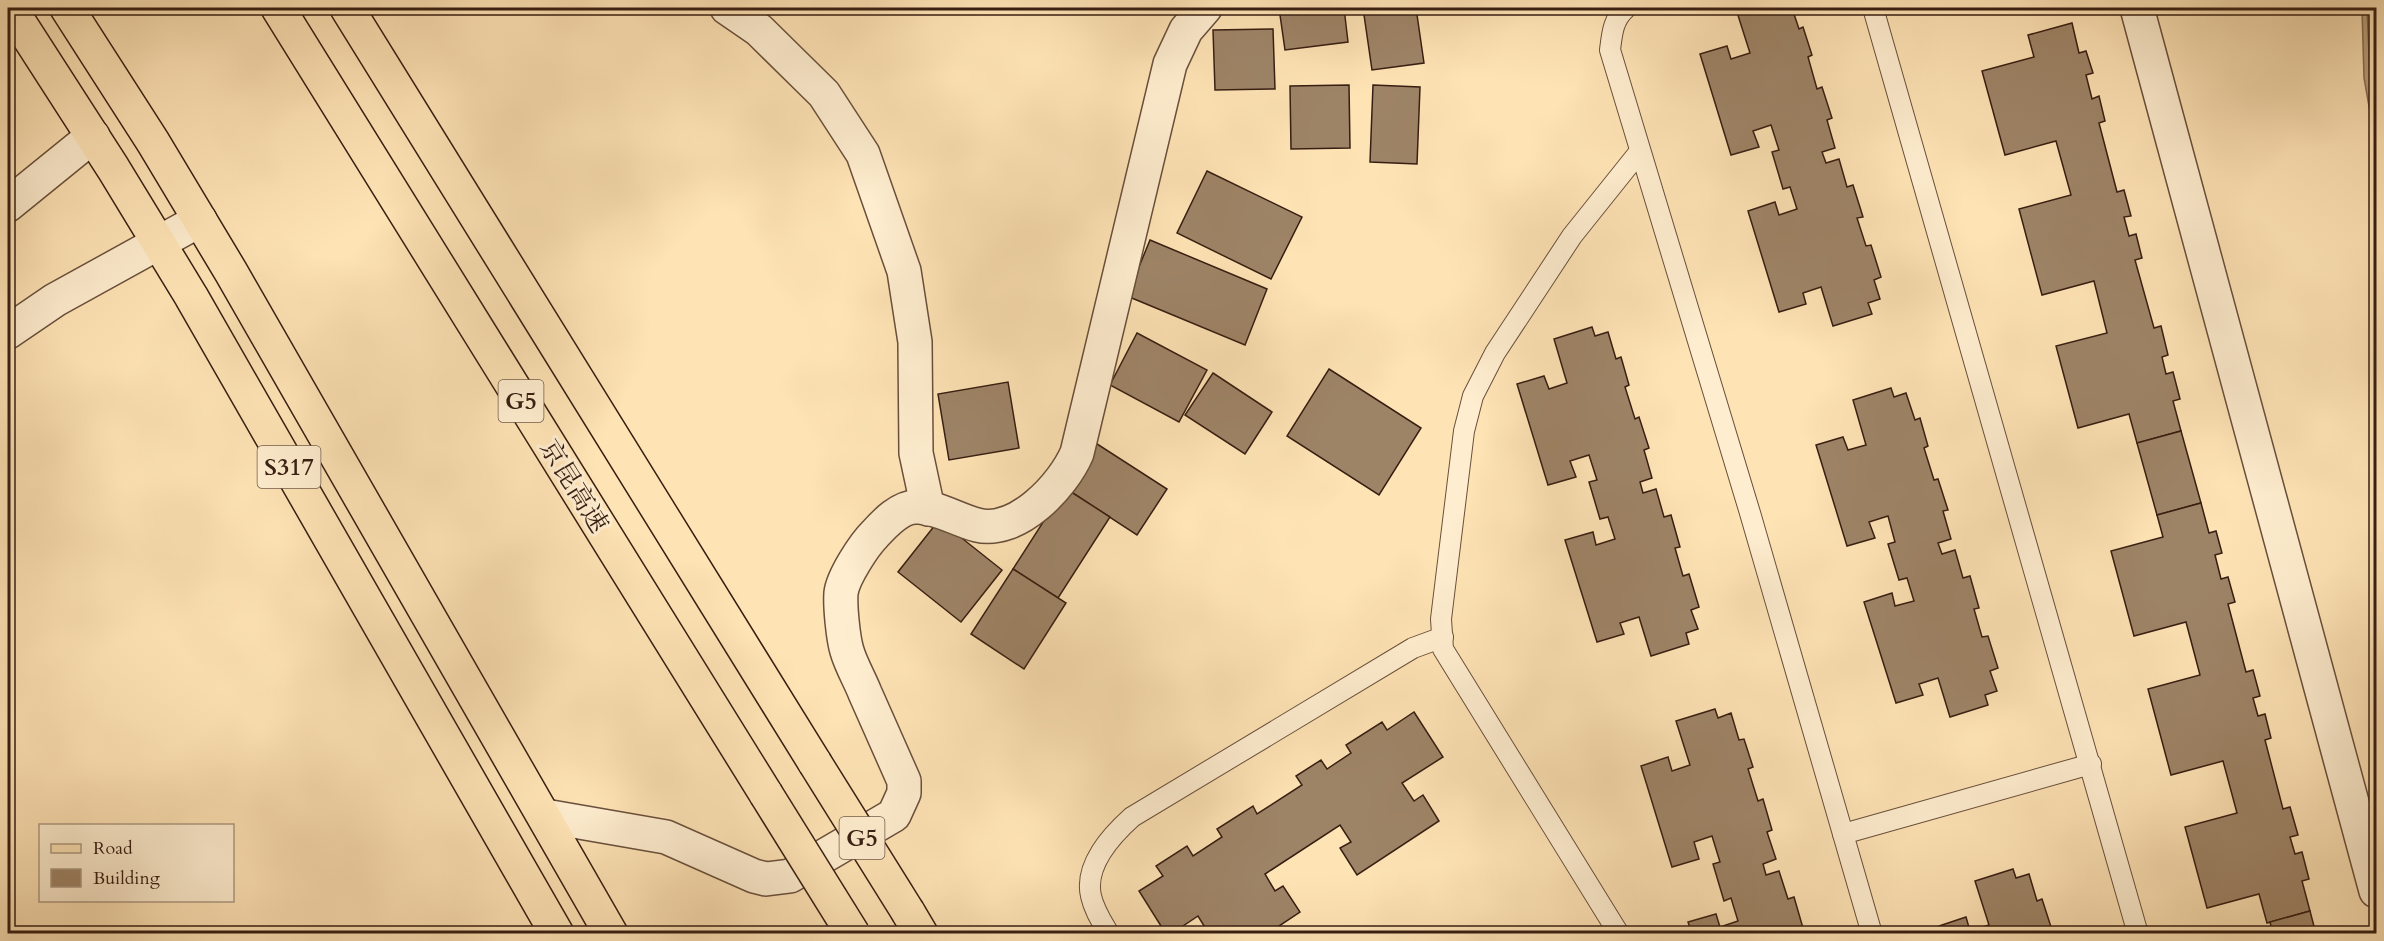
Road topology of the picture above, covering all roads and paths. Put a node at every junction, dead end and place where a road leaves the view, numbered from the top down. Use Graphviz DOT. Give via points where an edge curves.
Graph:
graph roads {
  1 [pos="10,8"];
  2 [pos="67,8"];
  3 [pos="278,8"];
  4 [pos="347,8"];
  5 [pos="726,8"];
  6 [pos="1205,8"];
  7 [pos="1626,8"];
  8 [pos="1873,8"];
  9 [pos="2137,8"];
  10 [pos="93,136"];
  11 [pos="1640,151"];
  12 [pos="8,205"];
  13 [pos="200,220"];
  14 [pos="159,243"];
  15 [pos="8,332"];
  16 [pos="928,509"];
  17 [pos="1443,637"];
  18 [pos="2091,764"];
  19 [pos="545,816"];
  20 [pos="1843,834"];
  21 [pos="2376,891"];
  22 [pos="915,923"];
  23 [pos="557,933"];
  24 [pos="611,933"];
  25 [pos="852,933"];
  26 [pos="1109,933"];
  27 [pos="1619,933"];
  28 [pos="1872,933"];
  29 [pos="2138,933"];
  1 -- 10 [label="main road, S317"];
  2 -- 13 [label="main road, S317"];
  3 -- 25 [label="main road, 京昆高速 / G5, bridge"];
  4 -- 22 [label="main road, G5, bridge"];
  5 -- 16 [label="street" via="759,30 825,94 863,154 904,271 915,342 916,453"];
  6 -- 16 [label="street" via="1186,30 1170,64 1072,464 1034,508 1002,524 979,526"];
  7 -- 11 [label="lane" via="1612,29 1610,50"];
  8 -- 18 [label="lane"];
  9 -- 21 [label="street"];
  10 -- 12 [label="street"];
  10 -- 14 [label="main road, S317"];
  11 -- 17 [label="lane" via="1572,236 1495,353 1473,396 1464,431"];
  11 -- 20 [label="lane"];
  13 -- 14 [label="street"];
  13 -- 19 [label="main road, S317"];
  14 -- 15 [label="street" via="55,300"];
  14 -- 23 [label="main road, S317"];
  16 -- 19 [label="street" via="904,510 885,523 869,540 841,593 847,651 904,781 904,793 894,815 790,876 766,879 666,837"];
  17 -- 26 [label="lane" via="1413,648 1132,817 1116,831 1092,871 1090,894"];
  17 -- 27 [label="lane" via="1443,649"];
  18 -- 20 [label="lane"];
  18 -- 29 [label="lane"];
  19 -- 24 [label="main road, S317"];
  20 -- 28 [label="lane"];
}
